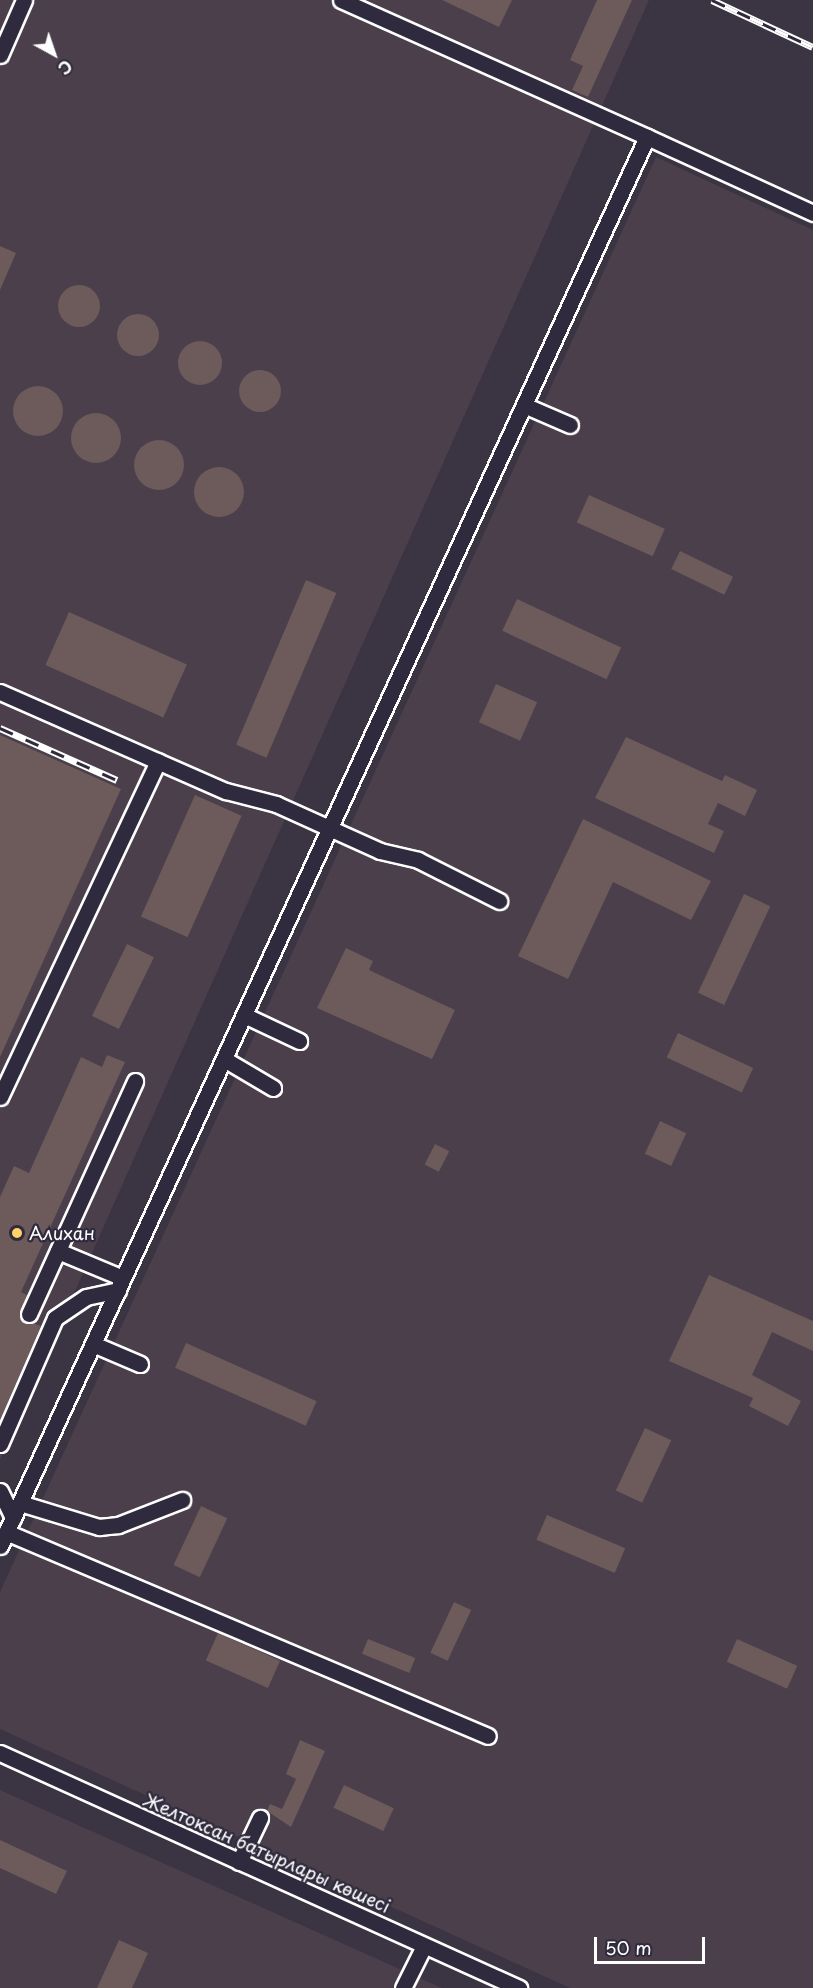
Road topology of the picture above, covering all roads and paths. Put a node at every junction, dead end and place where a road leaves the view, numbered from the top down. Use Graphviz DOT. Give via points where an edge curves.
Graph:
graph roads {
  1 [pos="24,0"];
  2 [pos="341,0"];
  3 [pos="0,55"];
  4 [pos="647,137"];
  5 [pos="813,213"];
  6 [pos="524,405"];
  7 [pos="570,425"];
  8 [pos="0,692"];
  9 [pos="158,761"];
  10 [pos="331,826"];
  11 [pos="499,901"];
  12 [pos="244,1015"];
  13 [pos="299,1041"];
  14 [pos="224,1059"];
  15 [pos="135,1081"];
  16 [pos="273,1088"];
  17 [pos="0,1097"];
  18 [pos="58,1251"];
  19 [pos="120,1284"];
  20 [pos="29,1314"];
  21 [pos="93,1344"];
  22 [pos="140,1364"];
  23 [pos="0,1444"];
  24 [pos="0,1491"];
  25 [pos="182,1500"];
  26 [pos="20,1503"];
  27 [pos="6,1532"];
  28 [pos="488,1736"];
  29 [pos="0,1753"];
  30 [pos="260,1818"];
  31 [pos="239,1862"];
  32 [pos="424,1946"];
  33 [pos="403,1988"];
  34 [pos="519,1988"];
  1 -- 3 [label="street"];
  2 -- 4 [label="street"];
  4 -- 5 [label="street"];
  4 -- 6 [label="street"];
  6 -- 7 [label="street"];
  6 -- 10 [label="street"];
  8 -- 9 [label="street"];
  9 -- 10 [label="street"];
  9 -- 17 [label="street"];
  10 -- 11 [label="street"];
  10 -- 12 [label="street"];
  12 -- 13 [label="street"];
  12 -- 14 [label="street"];
  14 -- 16 [label="street"];
  14 -- 19 [label="street"];
  15 -- 18 [label="street"];
  18 -- 19 [label="street"];
  18 -- 20 [label="street"];
  19 -- 21 [label="street"];
  19 -- 23 [label="street" via="86,1297 55,1317"];
  21 -- 22 [label="street"];
  21 -- 26 [label="street"];
  24 -- 27 [label="street"];
  25 -- 26 [label="street" via="118,1525 99,1527"];
  26 -- 27 [label="street"];
  27 -- 28 [label="street"];
  29 -- 31 [label="street, Желтоксан батырлары көшесі"];
  30 -- 31 [label="street"];
  31 -- 32 [label="street, Желтоксан батырлары көшесі"];
  32 -- 33 [label="street"];
  32 -- 34 [label="street, Желтоксан батырлары көшесі"];
}
